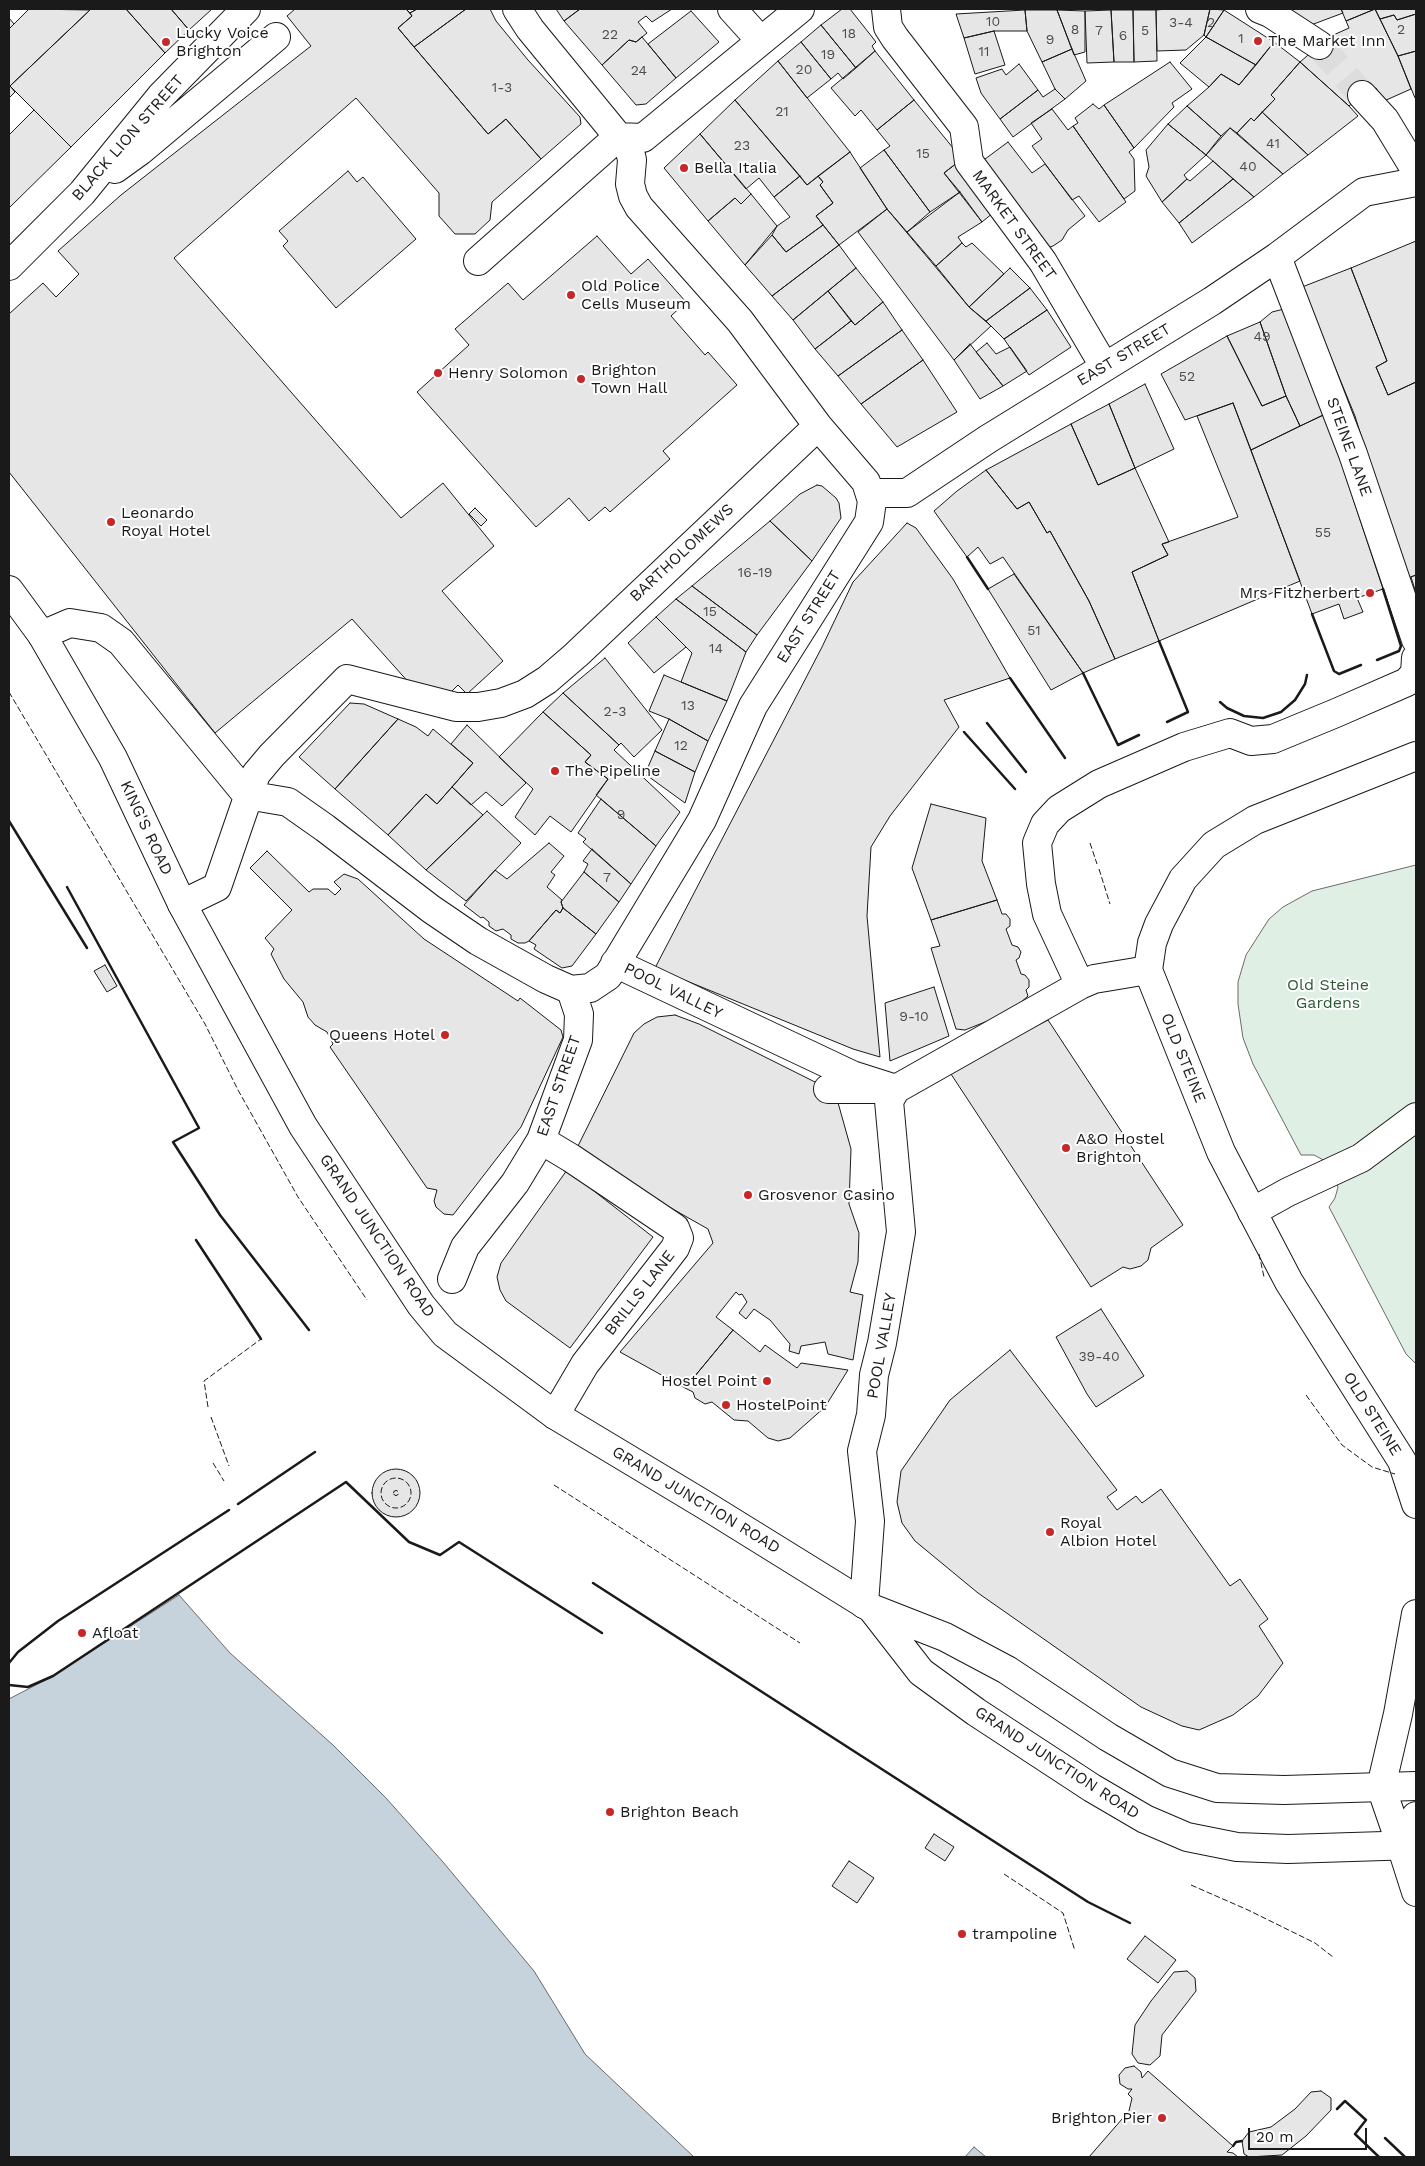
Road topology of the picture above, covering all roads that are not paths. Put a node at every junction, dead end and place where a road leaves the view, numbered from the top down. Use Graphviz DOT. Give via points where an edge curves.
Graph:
graph roads {
  1 [pos="246,9"];
  2 [pos="517,9"];
  3 [pos="732,9"];
  4 [pos="800,9"];
  5 [pos="886,9"];
  6 [pos="1260,9"];
  7 [pos="276,37"];
  8 [pos="761,41"];
  9 [pos="1319,45"];
  10 [pos="1362,95"];
  11 [pos="618,137"];
  12 [pos="1416,171"];
  13 [pos="1416,182"];
  14 [pos="82,193"];
  15 [pos="1277,256"];
  16 [pos="478,261"];
  17 [pos="9,266"];
  18 [pos="1104,366"];
  19 [pos="818,426"];
  20 [pos="870,493"];
  21 [pos="9,590"];
  22 [pos="42,635"];
  23 [pos="1416,640"];
  24 [pos="1416,658"];
  25 [pos="1416,756"];
  26 [pos="247,795"];
  27 [pos="182,904"];
  28 [pos="615,963"];
  29 [pos="1148,970"];
  30 [pos="1080,985"];
  31 [pos="571,990"];
  32 [pos="828,1089"];
  33 [pos="896,1090"];
  34 [pos="1416,1117"];
  35 [pos="541,1140"];
  36 [pos="1252,1212"];
  37 [pos="452,1279"];
  38 [pos="554,1415"];
  39 [pos="1409,1465"];
  40 [pos="1416,1504"];
  41 [pos="867,1606"];
  42 [pos="1416,1614"];
  43 [pos="1416,1786"];
  44 [pos="1381,1787"];
  45 [pos="1416,1816"];
  46 [pos="1408,1845"];
  47 [pos="1416,1892"];
  1 -- 14 [label="main road, BLACK LION STREET" via="161,96"];
  2 -- 11 [label="main road" via="530,30"];
  3 -- 8 [label="main road"];
  4 -- 8 [label="main road"];
  5 -- 18 [label="main road, MARKET STREET" via="888,27 895,38 964,127 969,162 1043,262"];
  6 -- 9 [label="main road"];
  7 -- 14 [label="main road" via="140,151"];
  8 -- 11 [label="main road" via="643,138"];
  10 -- 12 [label="main road" via="1385,120"];
  11 -- 16 [label="main road"];
  11 -- 19 [label="main road" via="632,155 630,184 639,207 740,321"];
  13 -- 15 [label="main road, EAST STREET" via="1364,192"];
  14 -- 17 [label="main road, BLACK LION STREET"];
  15 -- 18 [label="main road, EAST STREET" via="1212,301"];
  15 -- 23 [label="main road, STEINE LANE" via="1353,454"];
  18 -- 20 [label="main road, EAST STREET" via="907,493"];
  19 -- 20 [label="main road" via="866,482"];
  19 -- 26 [label="main road, BARTHOLOMEWS" via="547,680 525,694 478,707 456,706 347,679 272,754 256,774"];
  20 -- 28 [label="main road, EAST STREET" via="872,508 869,522 753,706 702,820"];
  21 -- 22 [label="main road, KING'S ROAD"];
  22 -- 26 [label="main road" via="70,623 101,628 121,642"];
  22 -- 27 [label="main road, KING'S ROAD" via="113,758"];
  24 -- 30 [label="main road" via="1415,673 1407,682 1336,713 1273,739 1252,741 1230,733 1184,747 1098,784 1059,809 1045,824 1038,843 1041,884 1047,914"];
  25 -- 29 [label="main road" via="1255,820 1214,845 1183,879 1159,924"];
  26 -- 27 [label="main road" via="217,887"];
  26 -- 31 [label="main road" via="288,802 430,909 478,941"];
  27 -- 38 [label="main road, GRAND JUNCTION ROAD" via="303,1126 421,1305 446,1334"];
  28 -- 31 [label="main road, EAST STREET" via="608,976 596,985"];
  28 -- 33 [label="main road, POOL VALLEY" via="843,1071"];
  29 -- 30 [label="main road" via="1094,979"];
  29 -- 36 [label="main road, OLD STEINE" via="1221,1152"];
  30 -- 33 [label="main road"];
  31 -- 35 [label="main road, EAST STREET" via="579,1014 578,1040"];
  32 -- 33 [label="main road"];
  33 -- 41 [label="main road, POOL VALLEY" via="889,1101 901,1232 874,1375 871,1415 862,1451 870,1520"];
  34 -- 36 [label="main road" via="1361,1158"];
  35 -- 37 [label="main road, EAST STREET" via="515,1183 465,1248"];
  35 -- 38 [label="main road, BRILLS LANE" via="675,1228 679,1238 675,1248 584,1364"];
  36 -- 39 [label="main road, OLD STEINE" via="1289,1282"];
  38 -- 41 [label="main road, GRAND JUNCTION ROAD"];
  39 -- 40 [label="main road, OLD STEINE"];
  41 -- 44 [label="main road, GRAND JUNCTION ROAD" via="945,1638 1007,1670 1108,1737 1170,1773 1218,1788"];
  41 -- 46 [label="main road, GRAND JUNCTION ROAD" via="921,1672 984,1718 1092,1788 1186,1838 1237,1847 1288,1849"];
  42 -- 44 [label="main road"];
  43 -- 44 [label="main road, GRAND JUNCTION ROAD"];
  44 -- 46 [label="main road"];
  45 -- 46 [label="main road"];
  46 -- 47 [label="main road"];
}
